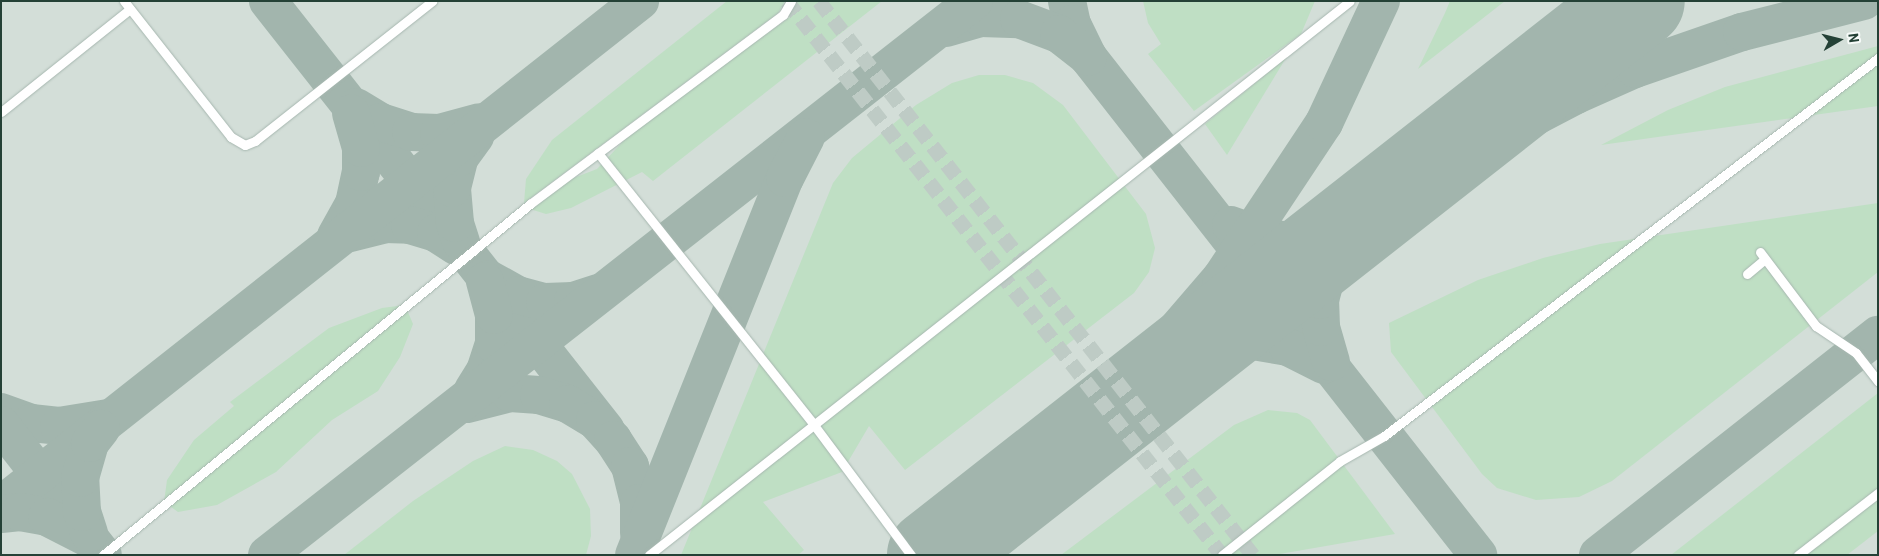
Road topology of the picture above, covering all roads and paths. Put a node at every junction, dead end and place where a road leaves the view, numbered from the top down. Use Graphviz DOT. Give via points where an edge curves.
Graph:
graph roads {
  1 [pos="416,1"];
  2 [pos="432,1"];
  3 [pos="791,1"];
  4 [pos="1350,1"];
  5 [pos="127,5"];
  6 [pos="423,9"];
  7 [pos="1878,58"];
  8 [pos="1,112"];
  9 [pos="598,153"];
  10 [pos="1747,274"];
  11 [pos="1878,381"];
  12 [pos="814,425"];
  13 [pos="1878,493"];
  14 [pos="103,555"];
  15 [pos="649,555"];
  16 [pos="911,555"];
  17 [pos="1222,555"];
  18 [pos="1798,555"];
  1 -- 6 [label="lane"];
  2 -- 6 [label="lane"];
  3 -- 9 [label="lane" via="783,14"];
  4 -- 12 [label="lane"];
  5 -- 6 [label="lane" via="231,137 245,145 255,141"];
  5 -- 8 [label="lane"];
  7 -- 17 [label="lane" via="1384,436 1340,462"];
  9 -- 12 [label="lane"];
  9 -- 14 [label="lane" via="530,204"];
  10 -- 11 [label="lane" via="1763,256 1816,326 1856,353"];
  12 -- 15 [label="lane"];
  12 -- 16 [label="lane"];
  13 -- 18 [label="lane"];
}
